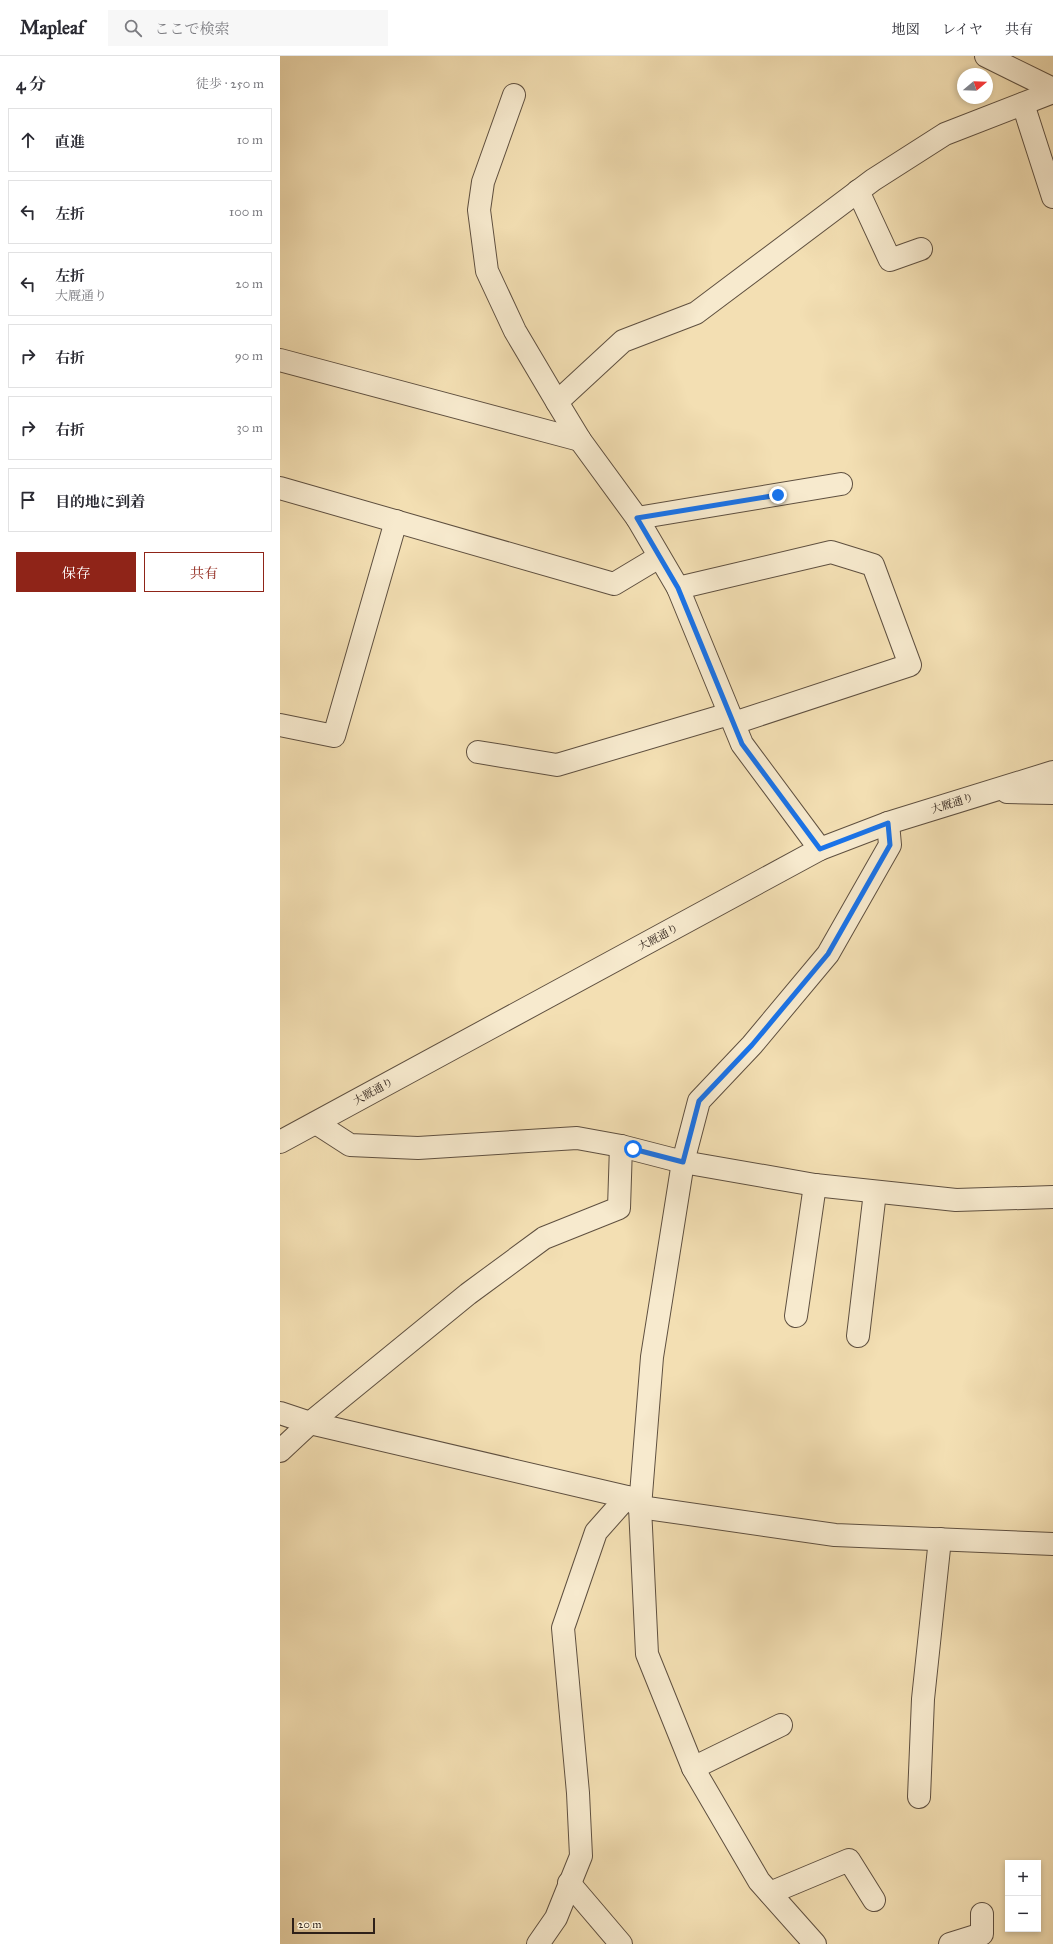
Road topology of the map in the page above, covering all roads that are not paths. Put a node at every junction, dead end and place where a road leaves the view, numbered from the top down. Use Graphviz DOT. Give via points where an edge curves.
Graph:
graph roads {
  1 [pos="986,56"];
  2 [pos="1023,66"];
  3 [pos="1053,89"];
  4 [pos="1053,92"];
  5 [pos="514,95"];
  6 [pos="1023,104"];
  7 [pos="858,191"];
  8 [pos="1053,198"];
  9 [pos="921,249"];
  10 [pos="280,360"];
  11 [pos="557,402"];
  12 [pos="580,440"];
  13 [pos="841,484"];
  14 [pos="280,488"];
  15 [pos="637,518"];
  16 [pos="396,521"];
  17 [pos="659,557"];
  18 [pos="678,588"];
  19 [pos="732,718"];
  20 [pos="280,725"];
  21 [pos="478,752"];
  22 [pos="1053,772"];
  23 [pos="990,792"];
  24 [pos="1053,793"];
  25 [pos="888,823"];
  26 [pos="820,849"];
  27 [pos="316,1123"];
  28 [pos="280,1142"];
  29 [pos="621,1146"];
  30 [pos="683,1162"];
  31 [pos="815,1185"];
  32 [pos="875,1192"];
  33 [pos="1053,1197"];
  34 [pos="796,1316"];
  35 [pos="858,1336"];
  36 [pos="280,1413"];
  37 [pos="310,1423"];
  38 [pos="280,1451"];
  39 [pos="633,1502"];
  40 [pos="940,1539"];
  41 [pos="1053,1544"];
  42 [pos="781,1726"];
  43 [pos="693,1768"];
  44 [pos="919,1797"];
  45 [pos="570,1883"];
  46 [pos="770,1893"];
  47 [pos="874,1900"];
  48 [pos="982,1914"];
  49 [pos="538,1944"];
  50 [pos="621,1944"];
  51 [pos="816,1944"];
  52 [pos="950,1944"];
  1 -- 2 [label="street"];
  2 -- 3 [label="street"];
  4 -- 6 [label="street"];
  5 -- 11 [label="street" via="483,182 480,210 487,271 515,331"];
  6 -- 7 [label="street" via="945,134"];
  6 -- 8 [label="street"];
  7 -- 9 [label="street" via="890,260"];
  7 -- 11 [label="street" via="696,313 623,341"];
  10 -- 12 [label="street"];
  11 -- 12 [label="street"];
  12 -- 15 [label="street"];
  13 -- 15 [label="street"];
  14 -- 16 [label="street"];
  15 -- 17 [label="street"];
  16 -- 17 [label="street" via="614,584"];
  16 -- 20 [label="street" via="334,736"];
  17 -- 18 [label="street"];
  18 -- 19 [label="street"];
  18 -- 19 [label="street" via="831,552 873,565 910,665"];
  19 -- 21 [label="street" via="557,765"];
  19 -- 26 [label="street" via="742,744"];
  22 -- 23 [label="street, 大厩通り"];
  23 -- 24 [label="street"];
  23 -- 25 [label="street, 大厩通り"];
  25 -- 26 [label="street, 大厩通り"];
  25 -- 30 [label="street" via="890,845 828,954 752,1045 699,1101"];
  26 -- 27 [label="street, 大厩通り"];
  27 -- 28 [label="street, 大厩通り"];
  27 -- 29 [label="street" via="350,1145 418,1148 577,1138"];
  29 -- 30 [label="street"];
  29 -- 37 [label="street" via="619,1208 544,1238 468,1294"];
  30 -- 31 [label="street"];
  30 -- 39 [label="street" via="652,1357"];
  31 -- 32 [label="street"];
  31 -- 34 [label="street"];
  32 -- 33 [label="street" via="956,1200"];
  32 -- 35 [label="street"];
  36 -- 37 [label="street"];
  37 -- 38 [label="street"];
  37 -- 39 [label="street"];
  39 -- 40 [label="street" via="835,1535"];
  39 -- 43 [label="street" via="647,1654"];
  39 -- 45 [label="street" via="596,1532 563,1628 581,1856"];
  40 -- 41 [label="street"];
  40 -- 44 [label="street" via="923,1698"];
  42 -- 43 [label="street"];
  43 -- 46 [label="street" via="759,1881"];
  45 -- 49 [label="street" via="556,1918"];
  45 -- 50 [label="street"];
  46 -- 47 [label="street" via="849,1860"];
  46 -- 51 [label="street"];
  48 -- 52 [label="street" via="982,1934"];
}
